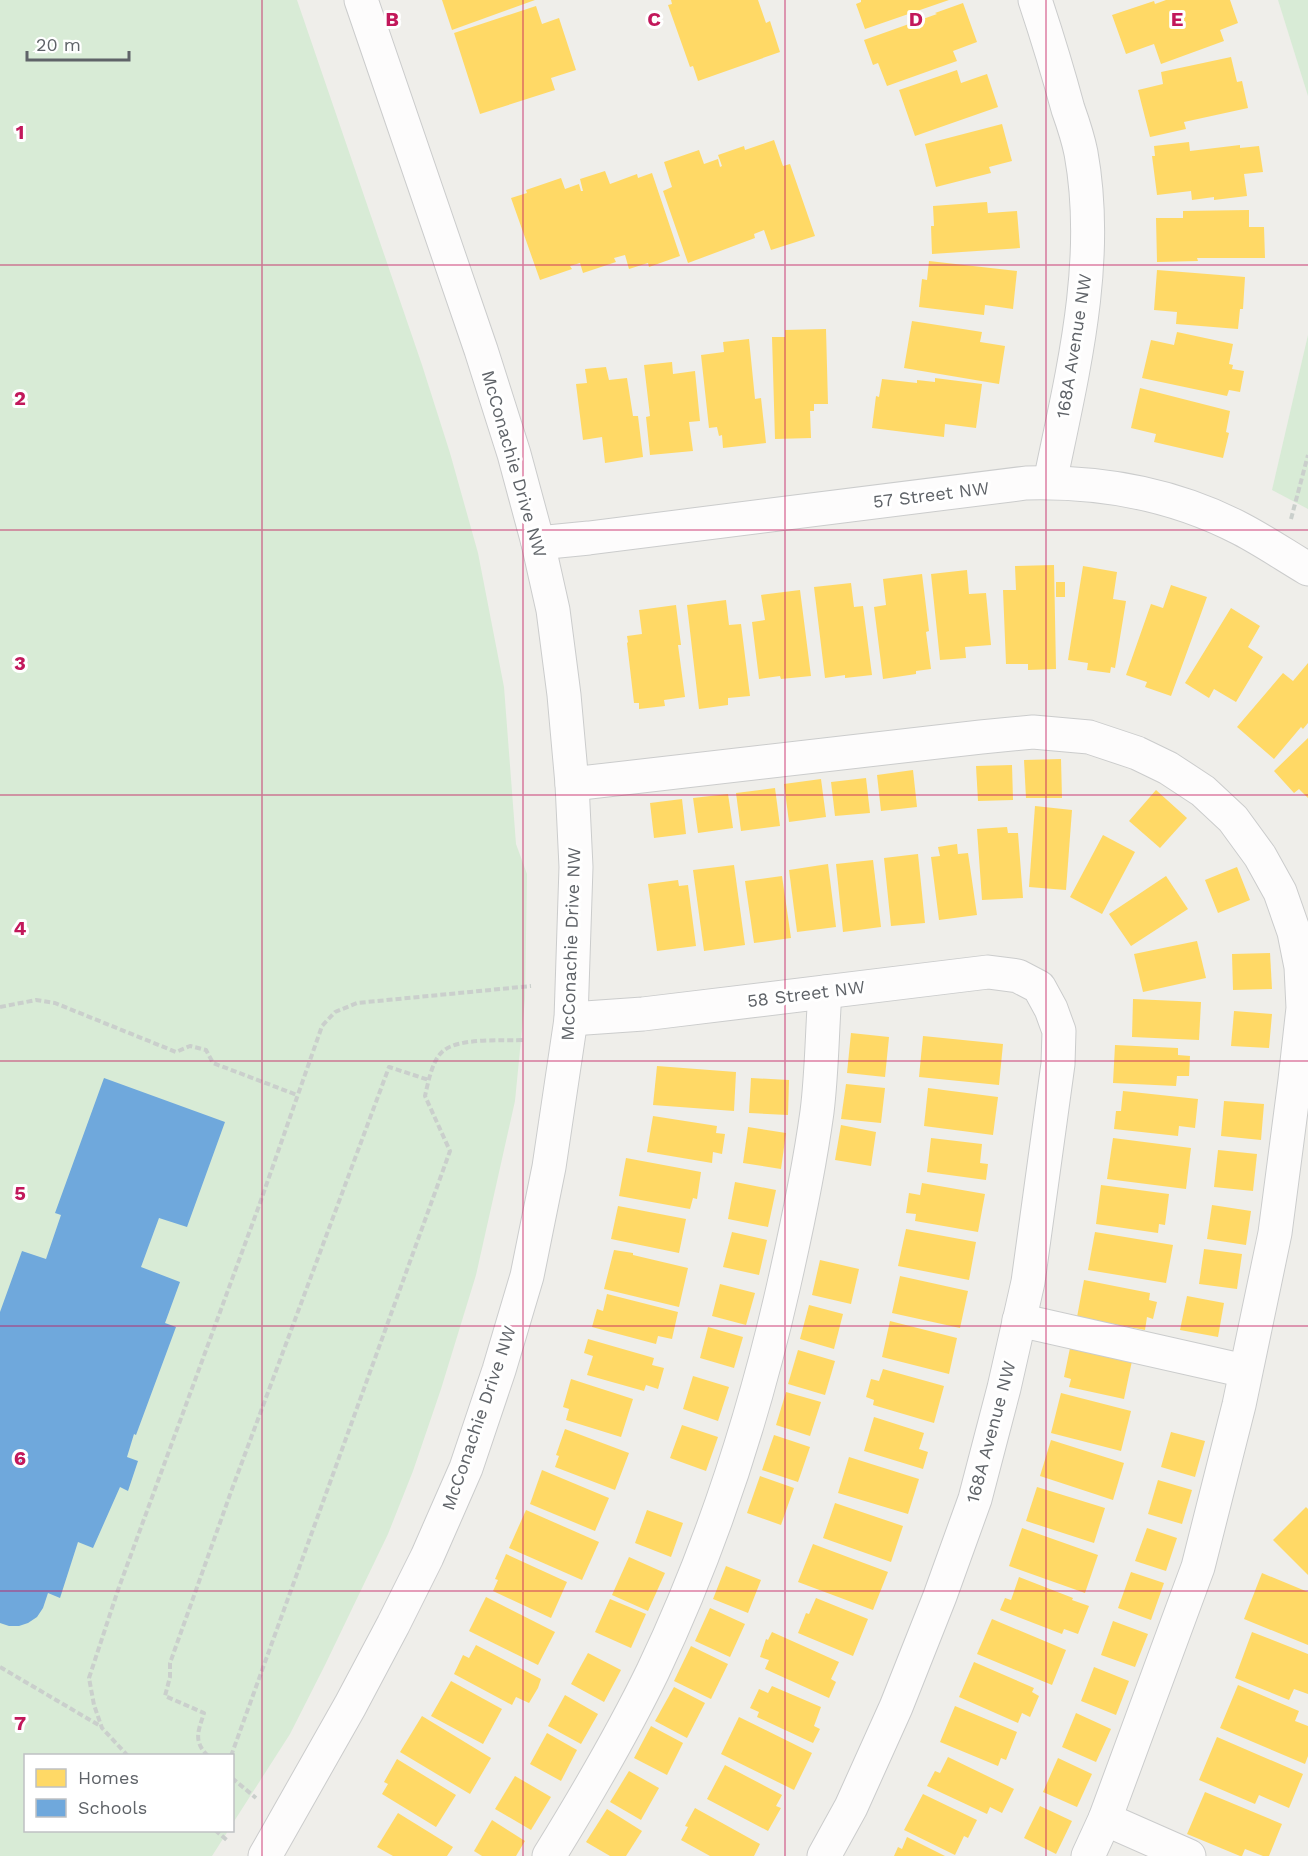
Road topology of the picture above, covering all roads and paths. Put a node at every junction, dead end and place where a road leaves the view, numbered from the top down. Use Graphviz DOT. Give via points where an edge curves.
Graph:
graph roads {
  1 [pos="361,0"];
  2 [pos="1035,0"];
  3 [pos="1308,455"];
  4 [pos="1050,482"];
  5 [pos="538,543"];
  6 [pos="1275,549"];
  7 [pos="1308,569"];
  8 [pos="572,784"];
  9 [pos="531,986"];
  10 [pos="1039,987"];
  11 [pos="825,992"];
  12 [pos="0,1007"];
  13 [pos="571,1019"];
  14 [pos="525,1040"];
  15 [pos="429,1080"];
  16 [pos="297,1095"];
  17 [pos="1019,1320"];
  18 [pos="1245,1371"];
  19 [pos="0,1667"];
  20 [pos="102,1728"];
  21 [pos="127,1754"];
  22 [pos="207,1754"];
  23 [pos="231,1754"];
  24 [pos="234,1780"];
  25 [pos="256,1798"];
  26 [pos="1105,1819"];
  27 [pos="218,1832"];
  28 [pos="228,1841"];
  29 [pos="272,1853"];
  30 [pos="549,1856"];
  31 [pos="824,1856"];
  32 [pos="1088,1856"];
  33 [pos="1189,1856"];
  1 -- 5 [label="street, McConachie Drive NW" via="481,350"];
  2 -- 4 [label="street, 168A Avenue NW" via="1081,152 1087,209 1081,326"];
  3 -- 6 [label="path" via="1292,516"];
  4 -- 5 [label="street, 57 Street NW"];
  4 -- 6 [label="street, 57 Street NW" via="1119,488 1167,499 1205,512"];
  5 -- 8 [label="street, McConachie Drive NW" via="553,610"];
  6 -- 7 [label="street, 57 Street NW"];
  8 -- 13 [label="street, McConachie Drive NW" via="576,867"];
  8 -- 18 [label="street" via="1033,732 1089,737 1137,753 1203,791 1233,819 1260,856 1280,892 1301,967 1303,1008 1276,1221"];
  9 -- 16 [label="path" via="357,1002 335,1012 321,1026"];
  10 -- 11 [label="street, 58 Street NW" via="1017,976 988,972"];
  10 -- 17 [label="street, 168A Avenue NW" via="1059,1031 1058,1064 1030,1270"];
  11 -- 13 [label="street, 58 Street NW"];
  11 -- 30 [label="street" via="817,1110 802,1208 772,1339 735,1468 694,1579 652,1671 595,1780"];
  12 -- 16 [label="path" via="36,1000 55,1003 176,1052 190,1046 206,1050 213,1063"];
  13 -- 29 [label="street, McConachie Drive NW" via="549,1167 527,1276 466,1468 393,1625"];
  14 -- 15 [label="path" via="452,1045 441,1052"];
  15 -- 22 [label="path" via="389,1067 170,1664 165,1696 204,1713 197,1734 200,1748"];
  15 -- 23 [label="path" via="424,1096 450,1151"];
  16 -- 20 [label="path" via="89,1678"];
  17 -- 18 [label="street"];
  17 -- 31 [label="street, 168A Avenue NW" via="971,1510 940,1596 896,1707"];
  18 -- 26 [label="street" via="1198,1567"];
  19 -- 20 [label="path"];
  20 -- 21 [label="path"];
  24 -- 25 [label="path"];
  26 -- 32 [label="street"];
  26 -- 33 [label="street"];
  27 -- 28 [label="path"];
}
